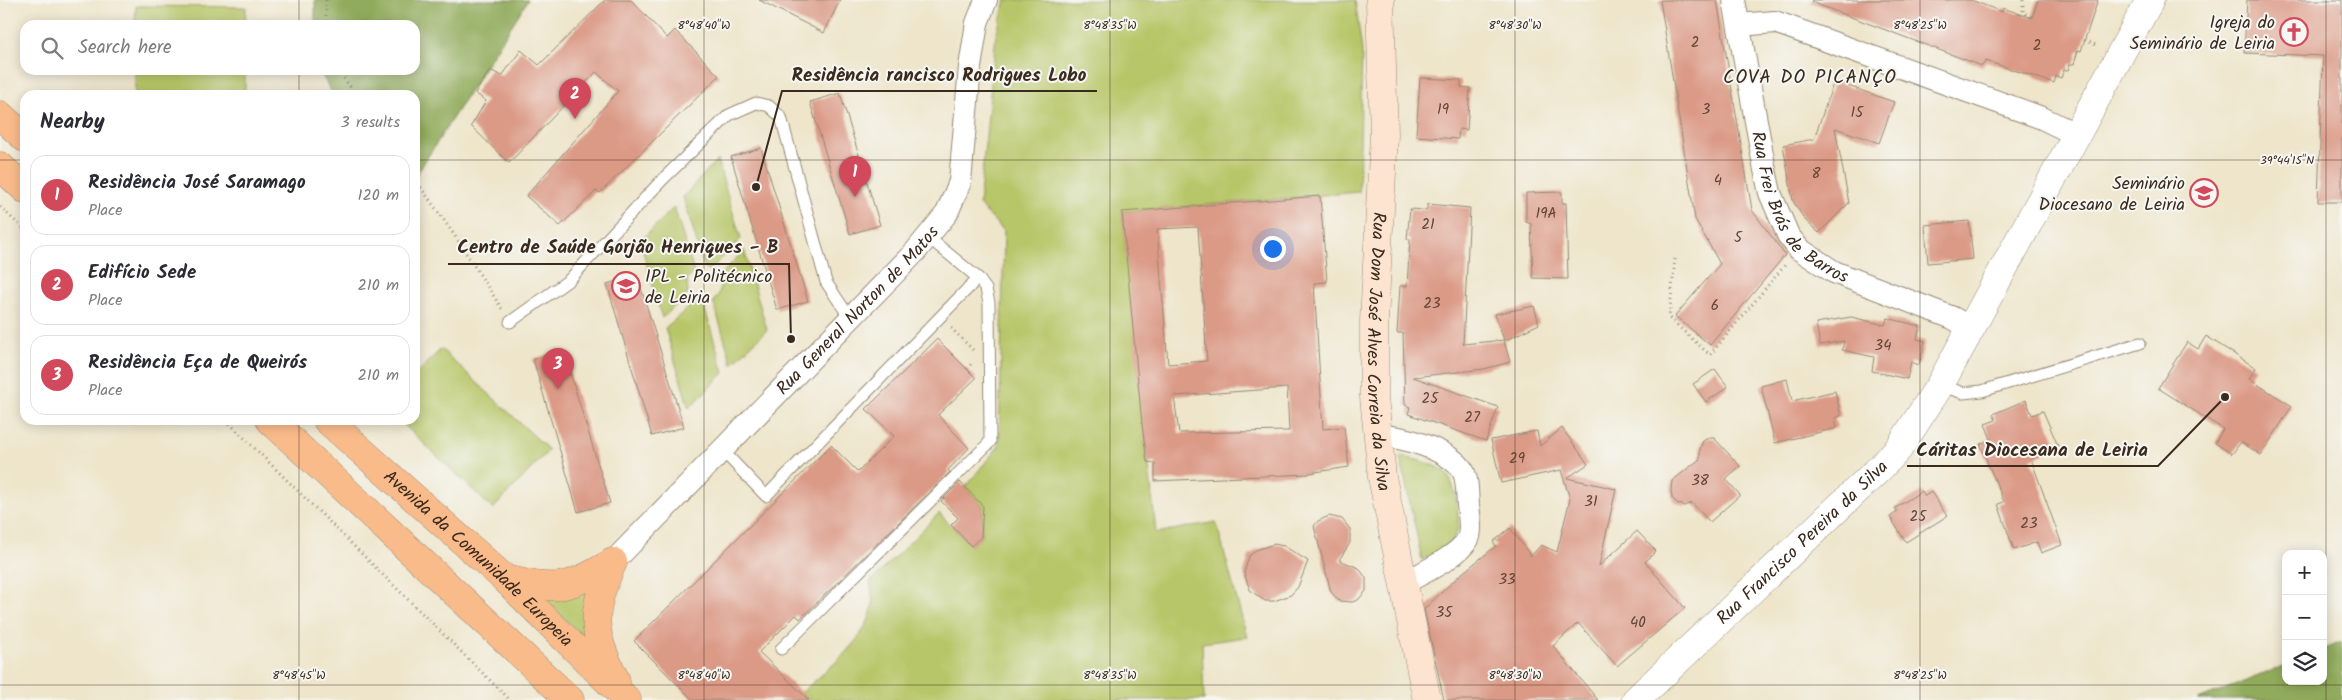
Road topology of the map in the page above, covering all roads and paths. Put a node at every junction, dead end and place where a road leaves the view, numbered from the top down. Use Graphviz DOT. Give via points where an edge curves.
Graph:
graph roads {
  1 [pos="326,0"];
  2 [pos="986,0"];
  3 [pos="1380,0"];
  4 [pos="1734,0"];
  5 [pos="2023,0"];
  6 [pos="2150,0"];
  7 [pos="2032,18"];
  8 [pos="326,20"];
  9 [pos="1739,25"];
  10 [pos="342,75"];
  11 [pos="352,90"];
  12 [pos="0,114"];
  13 [pos="20,133"];
  14 [pos="2077,135"];
  15 [pos="0,166"];
  16 [pos="20,184"];
  17 [pos="420,186"];
  18 [pos="0,207"];
  19 [pos="20,225"];
  20 [pos="929,238"];
  21 [pos="1799,249"];
  22 [pos="1675,259"];
  23 [pos="978,278"];
  24 [pos="940,317"];
  25 [pos="850,318"];
  26 [pos="510,322"];
  27 [pos="1971,329"];
  28 [pos="2140,343"];
  29 [pos="979,356"];
  30 [pos="973,362"];
  31 [pos="967,369"];
  32 [pos="1940,385"];
  33 [pos="231,425"];
  34 [pos="275,425"];
  35 [pos="333,425"];
  36 [pos="1377,436"];
  37 [pos="722,450"];
  38 [pos="613,562"];
  39 [pos="505,579"];
  40 [pos="1402,584"];
  41 [pos="781,649"];
  42 [pos="625,698"];
  43 [pos="510,700"];
  44 [pos="570,700"];
  45 [pos="1427,700"];
  46 [pos="1636,700"];
  1 -- 8 [label="path"];
  2 -- 20 [label="street, Rua General Norton de Matos" via="977,23 970,67 960,182 947,213"];
  3 -- 36 [label="main road, Rua Dom José Alves Correia da Silva" via="1384,135 1374,322"];
  4 -- 9 [label="street, Rua Frei Brás de Barros"];
  5 -- 7 [label="path" via="2023,12"];
  6 -- 14 [label="street, Rua Francisco Pereira da Silva"];
  9 -- 14 [label="street" via="1775,22 2042,118"];
  9 -- 21 [label="street, Rua Frei Brás de Barros" via="1770,193 1788,235"];
  10 -- 11 [label="path"];
  12 -- 13 [label="main road"];
  14 -- 27 [label="street, Rua Francisco Pereira da Silva"];
  15 -- 16 [label="main road"];
  17 -- 26 [label="path"];
  18 -- 19 [label="path"];
  20 -- 23 [label="lane"];
  20 -- 25 [label="street, Rua General Norton de Matos"];
  21 -- 22 [label="path" via="1710,355 1669,318"];
  21 -- 27 [label="street, Rua Frei Brás de Barros" via="1834,272 1953,318"];
  23 -- 24 [label="lane"];
  23 -- 41 [label="lane" via="986,289 989,303 990,442"];
  24 -- 29 [label="path"];
  24 -- 37 [label="lane" via="766,496"];
  25 -- 26 [label="lane" via="826,282 781,117 769,106 756,103 729,115 662,180 569,280"];
  25 -- 37 [label="street, Rua General Norton de Matos"];
  27 -- 32 [label="street, Rua Francisco Pereira da Silva"];
  28 -- 32 [label="lane" via="1982,391 1963,393"];
  30 -- 31 [label="path"];
  32 -- 46 [label="street, Rua Francisco Pereira da Silva" via="1882,468"];
  33 -- 43 [label="path"];
  34 -- 44 [label="main road"];
  35 -- 39 [label="main road, Avenida da Comunidade Europeia"];
  36 -- 40 [label="main road, Rua Dom José Alves Correia da Silva"];
  36 -- 40 [label="street" via="1414,442 1449,457 1464,472 1470,520 1468,538 1453,555"];
  37 -- 38 [label="street, Rua General Norton de Matos"];
  38 -- 39 [label="main road" via="581,581 566,585 543,587"];
  38 -- 42 [label="main road" via="599,593 595,623 599,644"];
  39 -- 42 [label="main road, Avenida da Comunidade Europeia"];
  40 -- 45 [label="main road, Rua Dom José Alves Correia da Silva"];
}
